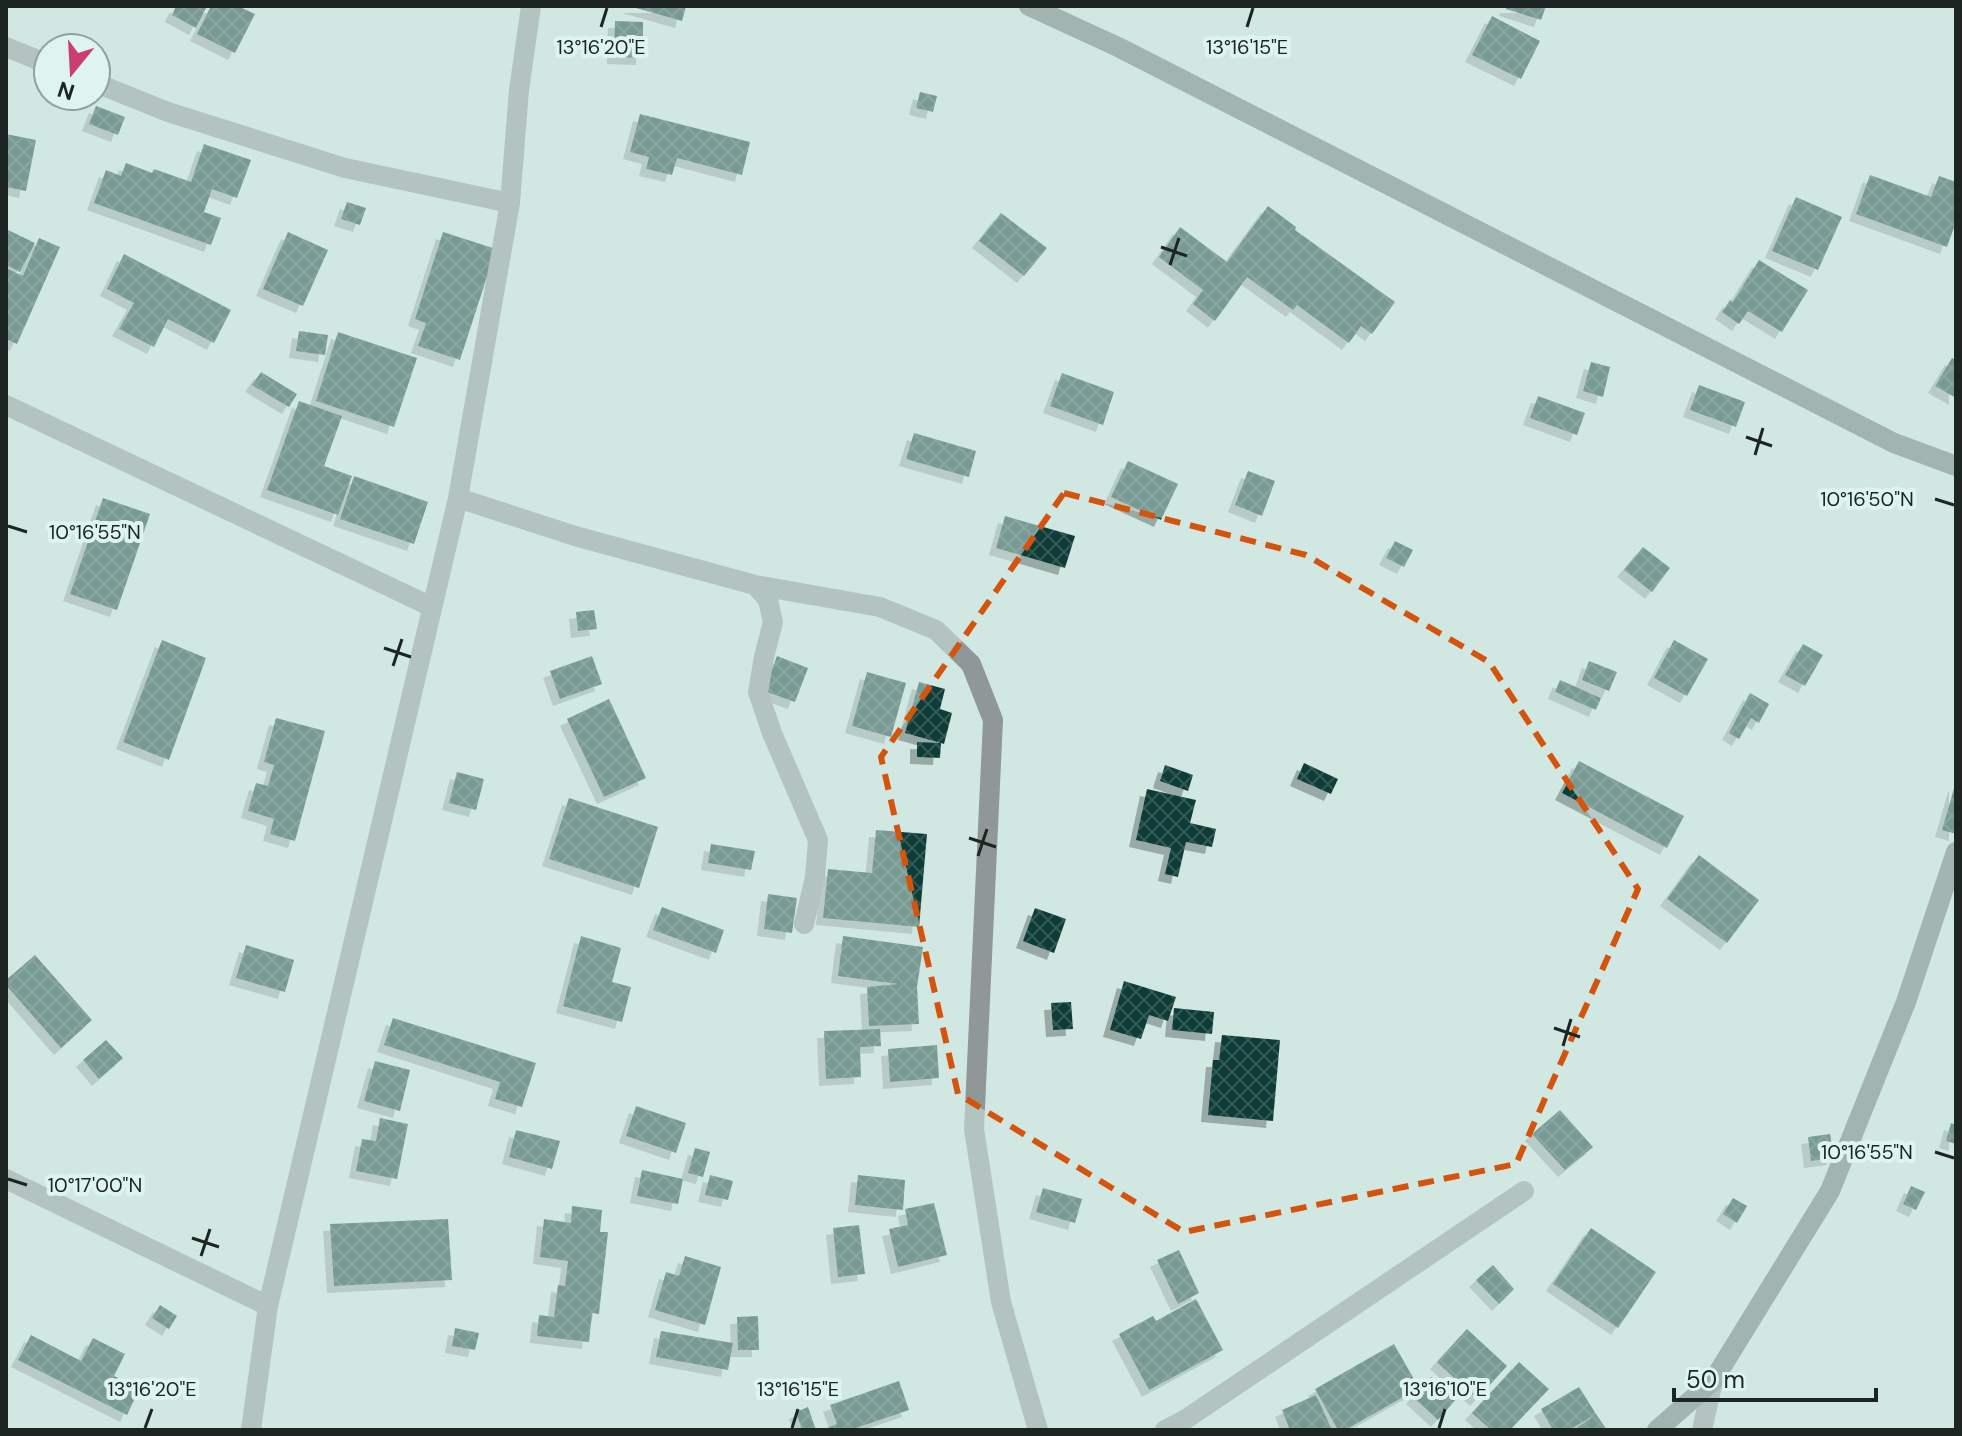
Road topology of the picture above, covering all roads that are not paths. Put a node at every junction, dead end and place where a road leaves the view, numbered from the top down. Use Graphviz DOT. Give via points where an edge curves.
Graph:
graph roads {
  1 [pos="531,6"];
  2 [pos="1029,6"];
  3 [pos="6,47"];
  4 [pos="32,58"];
  5 [pos="112,89"];
  6 [pos="510,203"];
  7 [pos="6,405"];
  8 [pos="1956,466"];
  9 [pos="458,498"];
  10 [pos="755,585"];
  11 [pos="432,607"];
  12 [pos="1956,852"];
  13 [pos="804,924"];
  14 [pos="6,1179"];
  15 [pos="1524,1191"];
  16 [pos="268,1306"];
  17 [pos="1713,1381"];
  18 [pos="251,1430"];
  19 [pos="1038,1430"];
  20 [pos="1165,1430"];
  21 [pos="1657,1430"];
  22 [pos="1702,1430"];
  1 -- 6 [label="street"];
  2 -- 8 [label="street" via="1894,443"];
  3 -- 4 [label="street"];
  5 -- 6 [label="street" via="345,168"];
  6 -- 9 [label="street"];
  7 -- 11 [label="street"];
  9 -- 10 [label="street"];
  9 -- 11 [label="street"];
  10 -- 13 [label="street" via="768,600 773,622 758,692 818,840"];
  10 -- 19 [label="street" via="880,607 936,630 971,664 993,720 974,1129 1001,1302"];
  11 -- 16 [label="street"];
  12 -- 17 [label="street" via="1906,1002 1830,1191"];
  14 -- 16 [label="street"];
  15 -- 20 [label="street"];
  16 -- 18 [label="street"];
  17 -- 21 [label="street"];
  17 -- 22 [label="street"];
}
